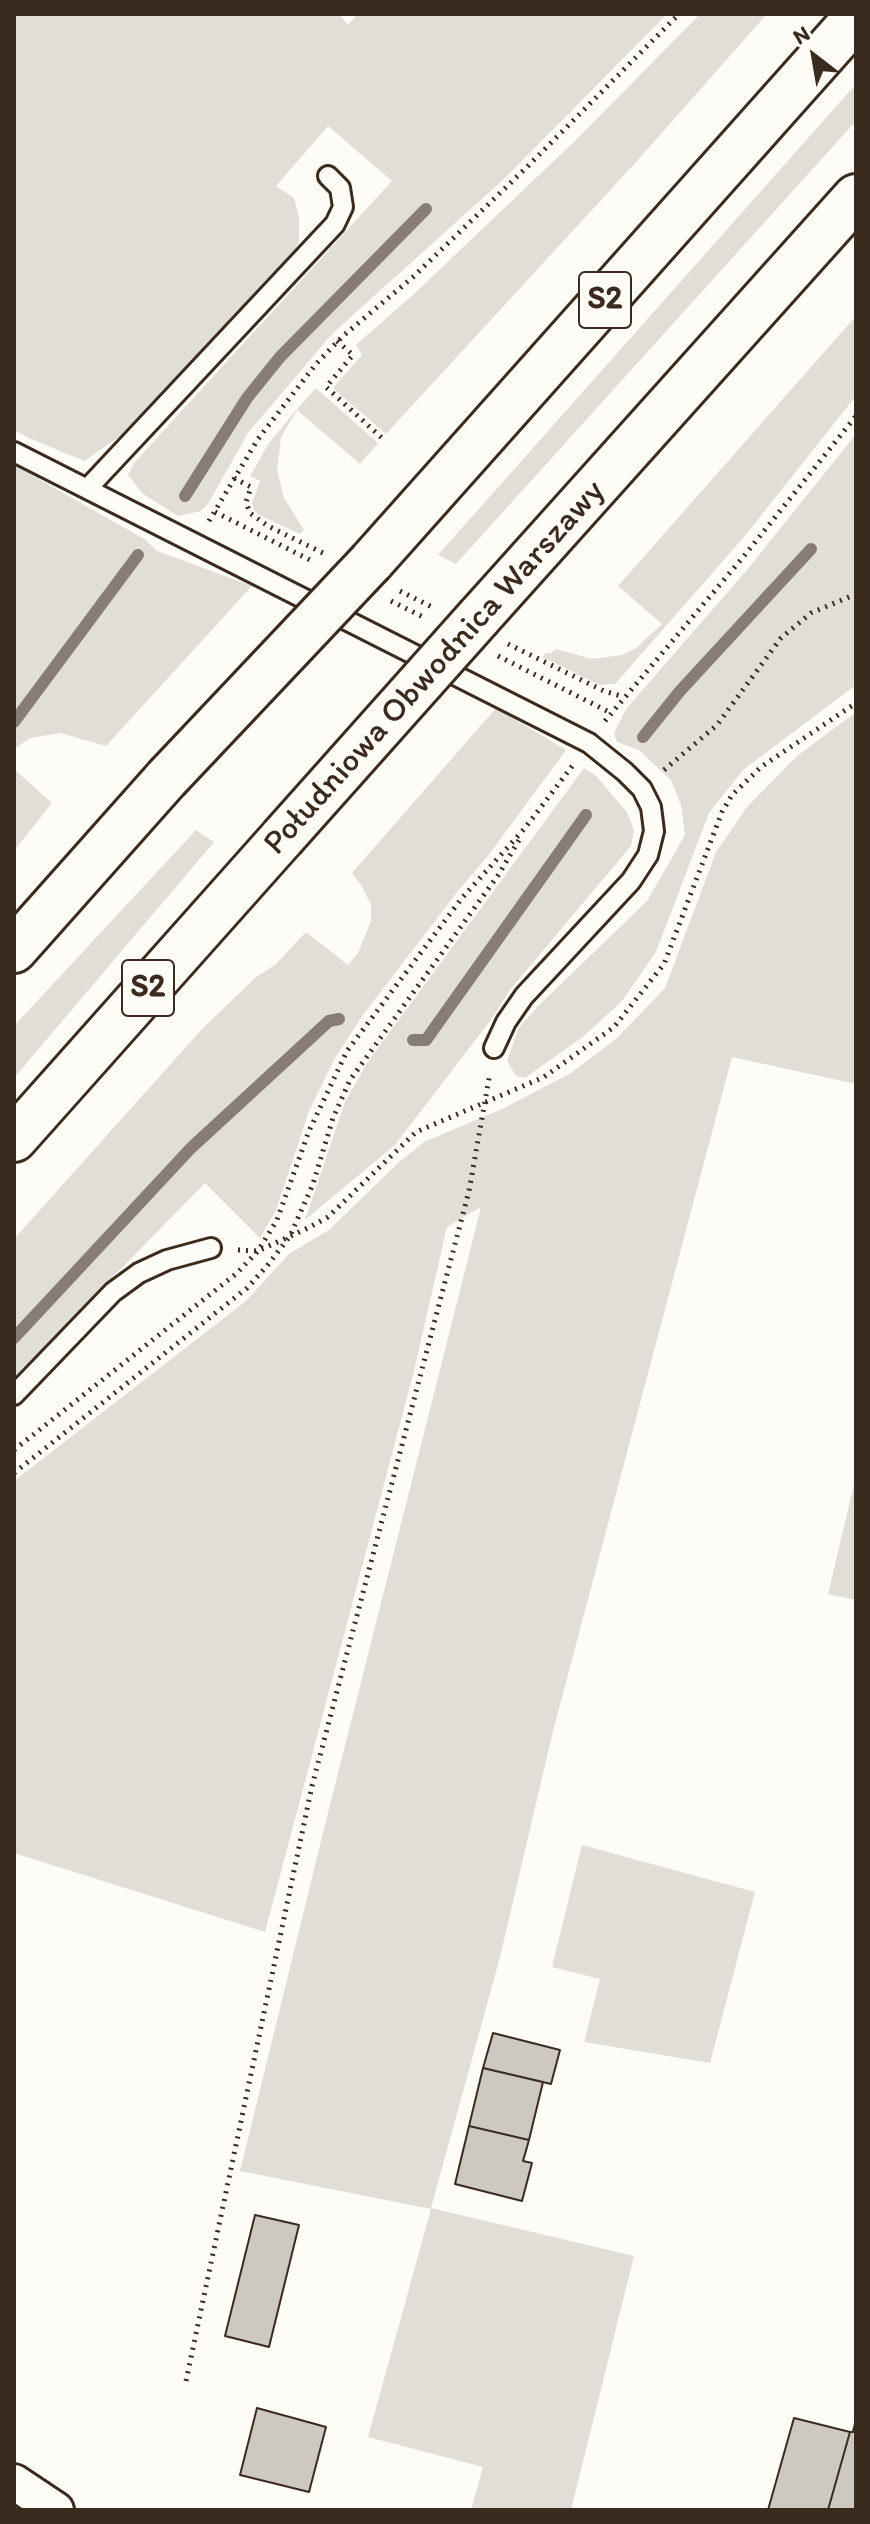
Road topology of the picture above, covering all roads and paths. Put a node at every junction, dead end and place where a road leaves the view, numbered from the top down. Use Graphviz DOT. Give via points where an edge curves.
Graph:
graph roads {
  1 [pos="679,14"];
  2 [pos="850,27"];
  3 [pos="328,176"];
  4 [pos="856,197"];
  5 [pos="337,341"];
  6 [pos="856,416"];
  7 [pos="382,438"];
  8 [pos="14,452"];
  9 [pos="234,478"];
  10 [pos="87,489"];
  11 [pos="324,553"];
  12 [pos="314,562"];
  13 [pos="383,583"];
  14 [pos="856,594"];
  15 [pos="436,609"];
  16 [pos="427,620"];
  17 [pos="490,636"];
  18 [pos="624,697"];
  19 [pos="856,703"];
  20 [pos="611,713"];
  21 [pos="589,743"];
  22 [pos="642,789"];
  23 [pos="525,828"];
  24 [pos="14,950"];
  25 [pos="494,1048"];
  26 [pos="485,1103"];
  27 [pos="14,1139"];
  28 [pos="290,1236"];
  29 [pos="211,1248"];
  30 [pos="258,1251"];
  31 [pos="14,1395"];
  32 [pos="14,1450"];
  33 [pos="14,1473"];
  34 [pos="186,2381"];
  35 [pos="14,2482"];
  36 [pos="56,2510"];
  1 -- 5 [label="path" via="413,277"];
  2 -- 13 [label="highway, S2"];
  3 -- 10 [label="lane" via="340,188 343,207 335,224"];
  4 -- 17 [label="highway, Południowa Obwodnica Warszawy / S2"];
  5 -- 7 [label="path" via="353,355 326,387"];
  5 -- 9 [label="path" via="258,439"];
  6 -- 18 [label="path"];
  8 -- 10 [label="lane"];
  9 -- 11 [label="path" via="251,487 246,502 250,513"];
  9 -- 12 [label="path" via="215,512"];
  10 -- 21 [label="lane"];
  13 -- 15 [label="path"];
  13 -- 16 [label="path"];
  13 -- 24 [label="highway, S2, bridge" via="166,779"];
  14 -- 22 [label="path" via="811,613 781,638 717,725"];
  17 -- 18 [label="path"];
  17 -- 20 [label="path"];
  17 -- 27 [label="highway, Południowa Obwodnica Warszawy / S2, bridge" via="282,838"];
  18 -- 20 [label="path"];
  19 -- 26 [label="path" via="761,767 732,795 664,964 614,1027 544,1077"];
  20 -- 21 [label="path"];
  21 -- 22 [label="lane"];
  21 -- 23 [label="path"];
  22 -- 25 [label="lane" via="654,831 648,855 631,881 524,996"];
  23 -- 28 [label="path" via="499,874 350,1080"];
  23 -- 30 [label="path" via="462,898 347,1051 309,1131 277,1220"];
  26 -- 28 [label="path" via="416,1132 328,1217"];
  26 -- 34 [label="path" via="469,1191 312,1786"];
  28 -- 30 [label="path"];
  28 -- 33 [label="path" via="247,1288"];
  29 -- 30 [label="path"];
  29 -- 31 [label="lane" via="167,1260 113,1292"];
  30 -- 32 [label="path"];
  35 -- 36 [label="street"];
}
